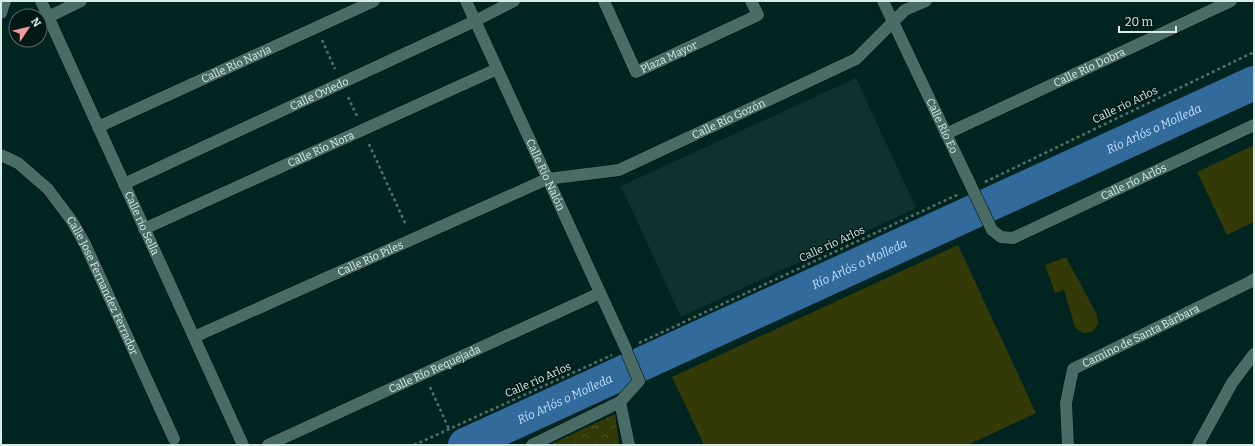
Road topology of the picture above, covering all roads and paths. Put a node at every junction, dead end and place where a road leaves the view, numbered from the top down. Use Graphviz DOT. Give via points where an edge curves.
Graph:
graph roads {
  1 [pos="5,1"];
  2 [pos="81,1"];
  3 [pos="374,1"];
  4 [pos="466,1"];
  5 [pos="514,1"];
  6 [pos="604,1"];
  7 [pos="752,1"];
  8 [pos="883,1"];
  9 [pos="926,1"];
  10 [pos="1232,1"];
  11 [pos="1,13"];
  12 [pos="48,16"];
  13 [pos="475,21"];
  14 [pos="893,23"];
  15 [pos="1254,52"];
  16 [pos="497,69"];
  17 [pos="1254,125"];
  18 [pos="98,127"];
  19 [pos="946,134"];
  20 [pos="1,155"];
  21 [pos="548,179"];
  22 [pos="124,184"];
  23 [pos="974,191"];
  24 [pos="144,229"];
  25 [pos="1013,238"];
  26 [pos="1254,279"];
  27 [pos="600,293"];
  28 [pos="194,337"];
  29 [pos="627,352"];
  30 [pos="1254,354"];
  31 [pos="424,374"];
  32 [pos="620,402"];
  33 [pos="449,429"];
  34 [pos="174,439"];
  35 [pos="243,445"];
  36 [pos="268,445"];
  37 [pos="414,445"];
  38 [pos="532,445"];
  39 [pos="629,445"];
  40 [pos="1068,445"];
  41 [pos="1198,445"];
  1 -- 11 [label="street"];
  2 -- 12 [label="street"];
  3 -- 18 [label="street, Calle Rio Navia"];
  4 -- 13 [label="street, Calle Río Nalón"];
  5 -- 13 [label="street, Calle Oviedo"];
  6 -- 7 [label="street, Plaza Mayor" via="636,72 758,15"];
  8 -- 14 [label="street, Calle Río Eo"];
  9 -- 14 [label="street, Calle Río Gozón" via="905,10"];
  10 -- 19 [label="street, Calle Río Dobra"];
  12 -- 18 [label="street, Calle rio Sella"];
  13 -- 16 [label="street, Calle Río Nalón"];
  13 -- 22 [label="street, Calle Oviedo"];
  14 -- 19 [label="street, Calle Río Eo"];
  14 -- 21 [label="street, Calle Río Gozón" via="856,59 619,170"];
  15 -- 23 [label="path, Calle rio Arlos"];
  16 -- 21 [label="street, Calle Río Nalón"];
  16 -- 24 [label="street, Calle Río Nora"];
  17 -- 25 [label="street, Calle río Arlós"];
  18 -- 22 [label="street, Calle rio Sella"];
  19 -- 23 [label="street, Calle Río Eo"];
  20 -- 34 [label="street, Calle Jose Fernandez Ferrador" via="18,163 48,189 72,221 85,244"];
  21 -- 27 [label="street, Calle Río Nalón"];
  21 -- 28 [label="street, Calle Río Piles"];
  22 -- 24 [label="street, Calle rio Sella"];
  23 -- 25 [label="street, Calle Río Eo" via="992,230 1001,237"];
  23 -- 29 [label="path, Calle rio Arlos"];
  24 -- 28 [label="street, Calle rio Sella"];
  26 -- 40 [label="street, Camino de Santa Bárbara" via="1073,369 1066,403"];
  27 -- 29 [label="street, Calle Río Nalón"];
  27 -- 31 [label="street, Calle Río Requejada"];
  28 -- 35 [label="street, Calle rio Sella"];
  29 -- 32 [label="street, Calle Río Nalón" via="639,381"];
  29 -- 33 [label="path, Calle rio Arlos"];
  30 -- 41 [label="street" via="1232,383"];
  31 -- 33 [label="path"];
  31 -- 36 [label="street, Calle Río Requejada"];
  32 -- 38 [label="street"];
  32 -- 39 [label="street"];
  33 -- 37 [label="path, Calle rio Arlos"];
}
